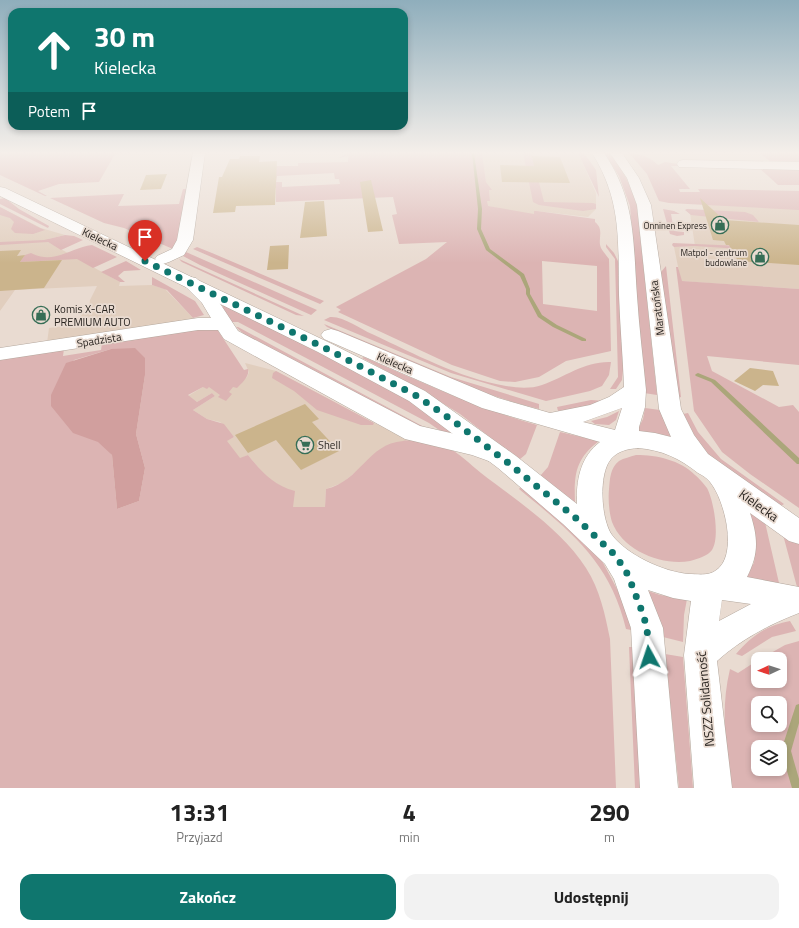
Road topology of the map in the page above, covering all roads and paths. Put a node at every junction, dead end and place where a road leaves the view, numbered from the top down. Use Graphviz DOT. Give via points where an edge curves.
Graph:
graph roads {
  1 [pos="15,190"];
  2 [pos="193,190"];
  3 [pos="618,190"];
  4 [pos="637,190"];
  5 [pos="0,191"];
  6 [pos="163,259"];
  7 [pos="190,282"];
  8 [pos="221,319"];
  9 [pos="0,354"];
  10 [pos="635,390"];
  11 [pos="546,420"];
  12 [pos="626,441"];
  13 [pos="500,457"];
  14 [pos="710,469"];
  15 [pos="799,533"];
  16 [pos="609,550"];
  17 [pos="712,586"];
  18 [pos="797,600"];
  19 [pos="700,655"];
  20 [pos="659,788"];
  21 [pos="713,788"];
  1 -- 6 [label="main road, Kielecka"];
  2 -- 6 [label="main road" via="185,240 178,252"];
  3 -- 10 [label="main road" via="623,212"];
  4 -- 14 [label="main road, Maratońska" via="644,205 670,409 684,439"];
  5 -- 7 [label="main road, Kielecka"];
  6 -- 11 [label="main road, Kielecka" via="466,394"];
  7 -- 8 [label="main road" via="204,294"];
  7 -- 13 [label="main road, Kielecka" via="417,396"];
  8 -- 9 [label="main road, Spadzista"];
  8 -- 13 [label="main road" via="231,335 413,433 477,448"];
  10 -- 11 [label="main road" via="619,402 601,410"];
  10 -- 12 [label="main road"];
  11 -- 12 [label="main road, Kielecka"];
  12 -- 14 [label="main road" via="652,441 672,446"];
  12 -- 16 [label="main road" via="608,447 602,453 592,468 590,478 593,523"];
  13 -- 16 [label="main road, Kielecka" via="573,516"];
  14 -- 15 [label="main road, Kielecka"];
  14 -- 17 [label="main road" via="733,500 741,526 741,556 734,574"];
  16 -- 17 [label="main road" via="654,579 688,586"];
  16 -- 20 [label="main road" via="628,575 647,628"];
  17 -- 18 [label="main road" via="755,591"];
  17 -- 19 [label="main road, NSZZ Solidarność" via="705,607"];
  18 -- 19 [label="main road" via="753,618 711,644"];
  19 -- 21 [label="main road, NSZZ Solidarność"];
}
